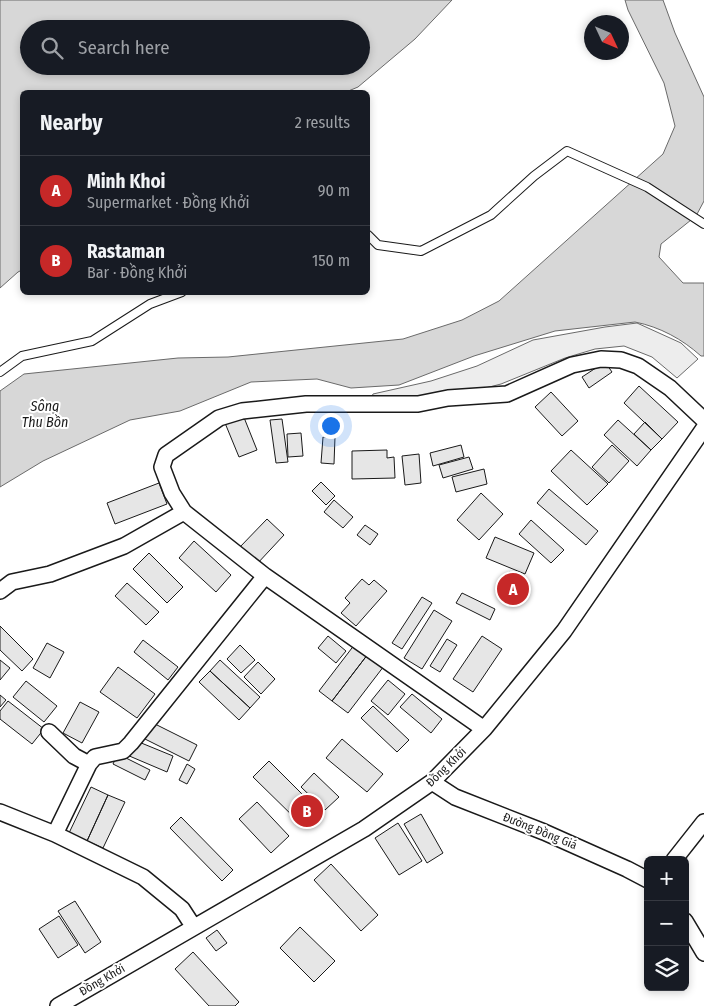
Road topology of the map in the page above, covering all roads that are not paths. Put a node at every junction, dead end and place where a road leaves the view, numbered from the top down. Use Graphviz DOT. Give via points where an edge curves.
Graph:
graph roads {
  1 [pos="704,224"];
  2 [pos="370,237"];
  3 [pos="174,295"];
  4 [pos="0,372"];
  5 [pos="704,420"];
  6 [pos="704,428"];
  7 [pos="184,512"];
  8 [pos="265,576"];
  9 [pos="0,590"];
  10 [pos="484,729"];
  11 [pos="49,732"];
  12 [pos="90,764"];
  13 [pos="432,782"];
  14 [pos="0,812"];
  15 [pos="704,822"];
  16 [pos="55,834"];
  17 [pos="677,856"];
  18 [pos="644,878"];
  19 [pos="193,926"];
  20 [pos="689,928"];
  21 [pos="704,953"];
  22 [pos="62,1005"];
  1 -- 2 [label="lane" via="647,187 567,151 491,215 422,250 378,245"];
  3 -- 4 [label="lane" via="150,304 92,341 22,356"];
  5 -- 7 [label="street" via="670,388 638,366 621,360 601,359 572,365 507,394 448,398 418,404 306,404 242,411 219,418 166,455 162,467"];
  6 -- 10 [label="street, Đồng Khởi" via="564,631"];
  7 -- 8 [label="street"];
  7 -- 9 [label="street" via="124,546 50,574 12,582"];
  8 -- 10 [label="street"];
  8 -- 12 [label="street" via="131,743 123,751 95,757"];
  10 -- 13 [label="street, Đồng Khởi"];
  11 -- 12 [label="street" via="74,756"];
  12 -- 16 [label="street"];
  13 -- 18 [label="street, Đường Đồng Giá" via="455,797 544,832"];
  13 -- 19 [label="street, Đồng Khởi" via="364,829"];
  14 -- 16 [label="street"];
  15 -- 17 [label="street"];
  16 -- 19 [label="street" via="144,877 182,909"];
  19 -- 22 [label="street, Đồng Khởi"];
  20 -- 21 [label="street"];
}
